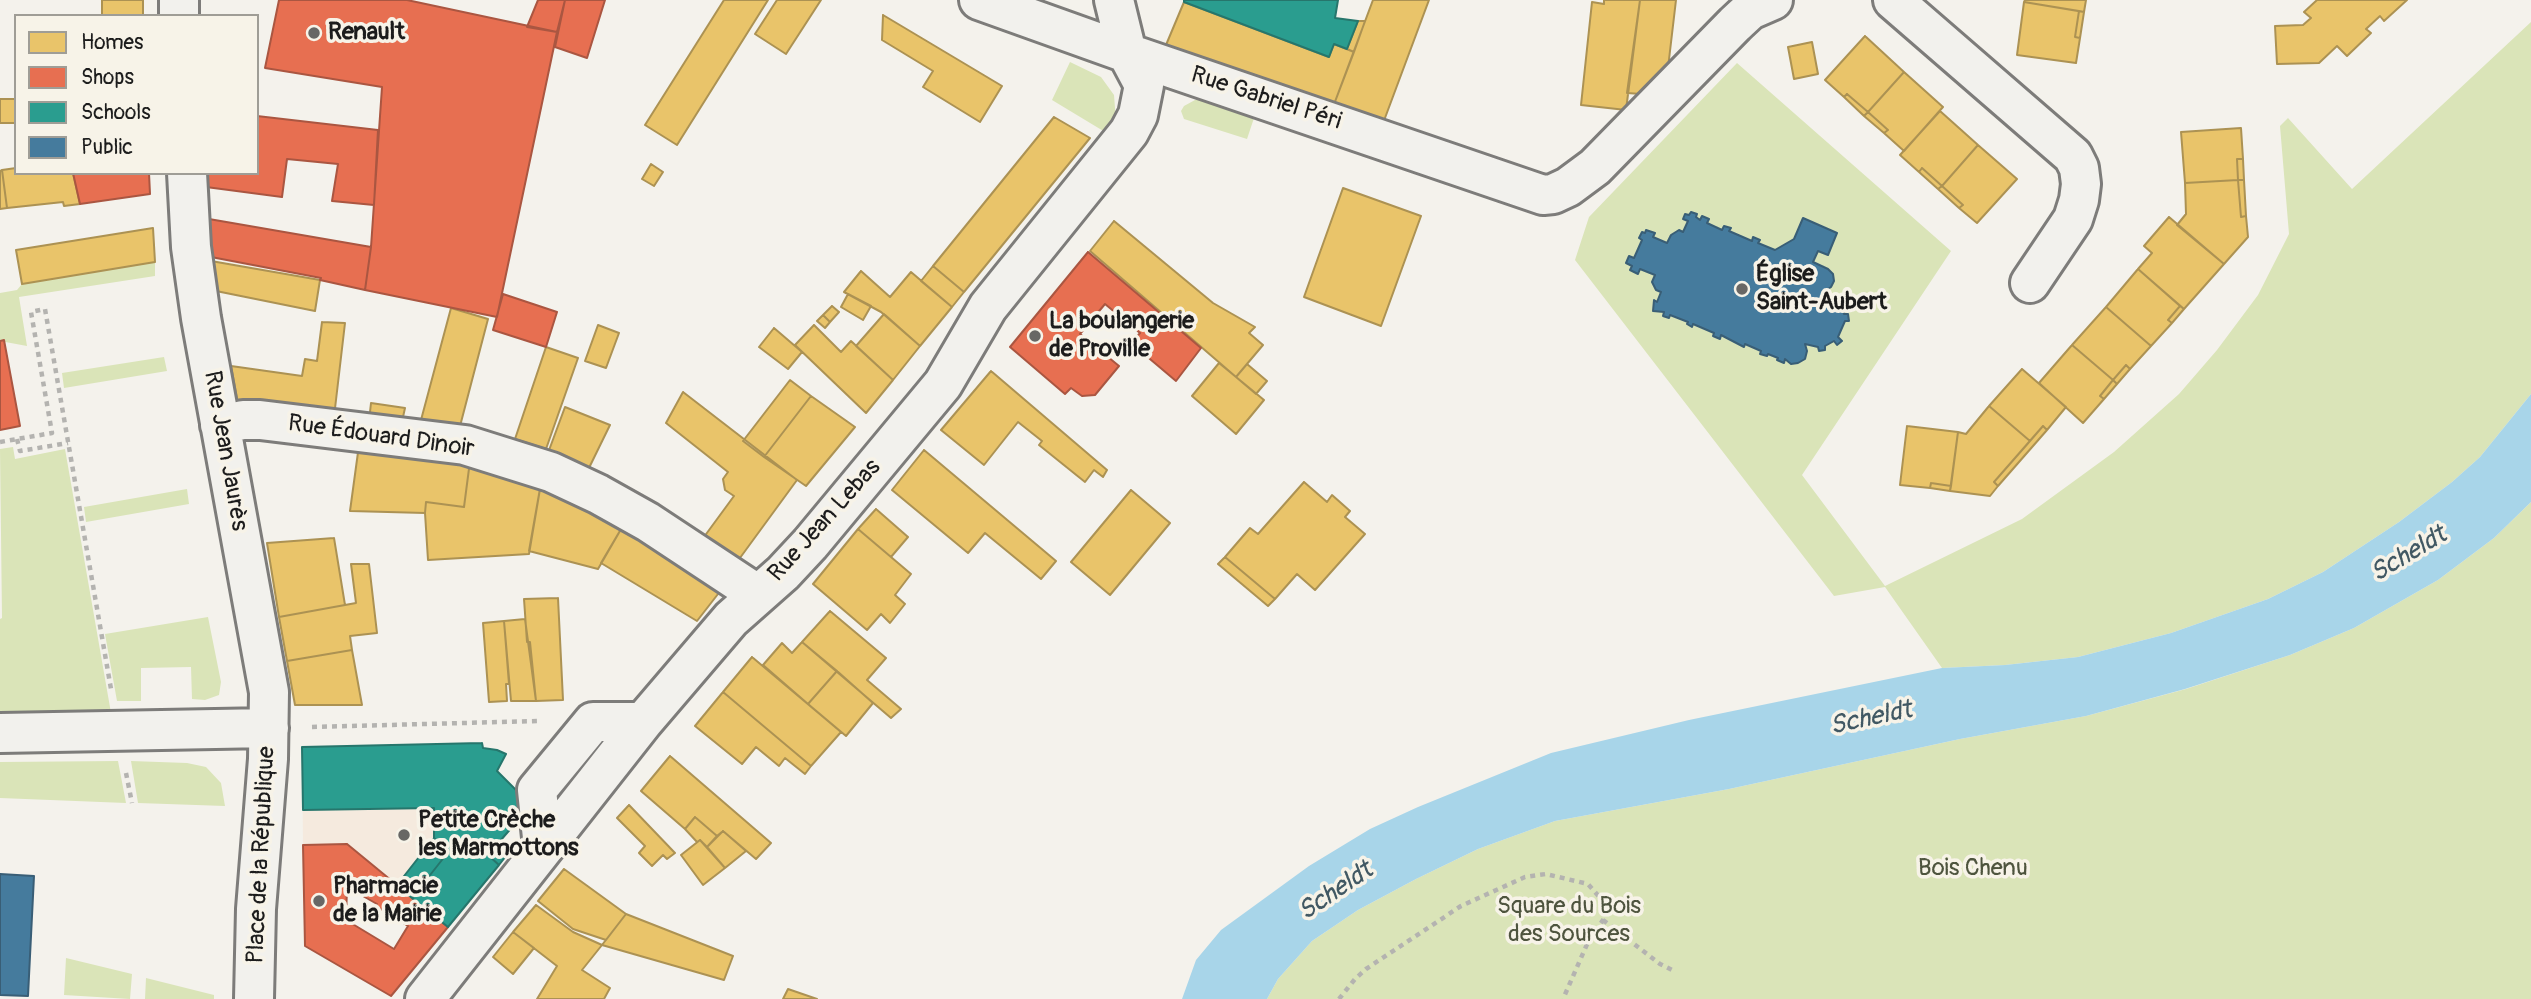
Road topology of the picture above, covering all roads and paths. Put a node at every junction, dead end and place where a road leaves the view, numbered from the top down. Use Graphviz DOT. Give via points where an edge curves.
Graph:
graph roads {
  1 [pos="979,0"];
  2 [pos="1114,0"];
  3 [pos="1773,0"];
  4 [pos="1893,0"];
  5 [pos="1127,53"];
  6 [pos="187,175"];
  7 [pos="2030,283"];
  8 [pos="220,425"];
  9 [pos="18,439"];
  10 [pos="0,442"];
  11 [pos="68,443"];
  12 [pos="757,594"];
  13 [pos="549,720"];
  14 [pos="269,728"];
  15 [pos="118,732"];
  16 [pos="0,733"];
  17 [pos="132,803"];
  18 [pos="1603,920"];
  19 [pos="1674,971"];
  20 [pos="254,999"];
  21 [pos="425,999"];
  22 [pos="1339,999"];
  23 [pos="1563,999"];
  1 -- 5 [label="street, Rue Gabriel Péri"];
  2 -- 5 [label="street, Rue Jean Lebas"];
  3 -- 5 [label="street, Rue Gabriel Péri" via="1750,10 1735,24 1582,179 1543,195"];
  4 -- 7 [label="street" via="2073,156 2079,168 2080,200 2073,219"];
  5 -- 12 [label="street, Rue Jean Lebas" via="1144,85 1141,108 1129,132 988,307 943,384 810,544"];
  6 -- 8 [label="street, Rue Jean Jaurès" via="194,272"];
  8 -- 12 [label="street, Rue Édouard Dinoir" via="260,420 466,445 551,472 598,494"];
  8 -- 14 [label="street, Rue Jean Jaurès" via="266,674"];
  9 -- 10 [label="path"];
  9 -- 11 [label="path" via="20,452"];
  9 -- 11 [label="path" via="52,433 31,312 45,309"];
  11 -- 15 [label="path"];
  12 -- 21 [label="street, Rue Jean Lebas" via="643,722"];
  13 -- 14 [label="path"];
  14 -- 15 [label="street, Place de la République"];
  14 -- 20 [label="street, Place de la République"];
  15 -- 16 [label="street, Place de la République"];
  15 -- 17 [label="path"];
  18 -- 19 [label="path"];
  18 -- 22 [label="path" via="1604,901 1588,884 1546,874 1525,877 1461,906 1425,929 1366,969"];
  18 -- 23 [label="path"];
}
